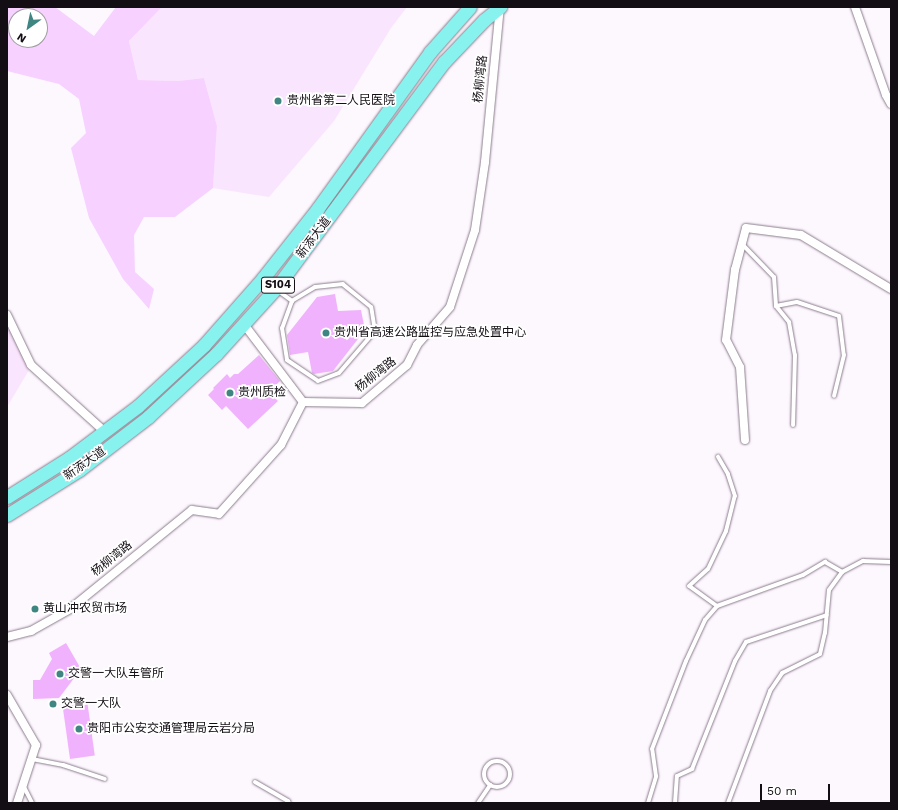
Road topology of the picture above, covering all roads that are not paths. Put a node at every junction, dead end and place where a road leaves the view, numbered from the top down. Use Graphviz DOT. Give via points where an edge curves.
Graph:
graph roads {
  1 [pos="470,7"];
  2 [pos="500,7"];
  3 [pos="855,7"];
  4 [pos="891,104"];
  5 [pos="742,244"];
  6 [pos="276,288"];
  7 [pos="891,289"];
  8 [pos="292,301"];
  9 [pos="776,306"];
  10 [pos="7,315"];
  11 [pos="243,323"];
  12 [pos="834,396"];
  13 [pos="303,402"];
  14 [pos="793,425"];
  15 [pos="104,432"];
  16 [pos="745,440"];
  17 [pos="718,457"];
  18 [pos="7,497"];
  19 [pos="7,515"];
  20 [pos="891,562"];
  21 [pos="842,572"];
  22 [pos="717,606"];
  23 [pos="827,615"];
  24 [pos="7,637"];
  25 [pos="7,695"];
  26 [pos="31,758"];
  27 [pos="105,779"];
  28 [pos="255,782"];
  29 [pos="23,784"];
  30 [pos="490,785"];
  31 [pos="17,803"];
  32 [pos="32,803"];
  33 [pos="289,803"];
  34 [pos="478,803"];
  35 [pos="648,803"];
  36 [pos="675,803"];
  37 [pos="728,803"];
  1 -- 15 [label="main road, 新添大道 / S104" via="430,52 318,208 263,278 204,345 138,406"];
  2 -- 6 [label="main road, 新添大道 / S104" via="444,62"];
  2 -- 13 [label="street, 杨柳湾路" via="485,162 475,230 450,307 417,345 408,365 362,403"];
  3 -- 4 [label="street"];
  5 -- 7 [label="street" via="746,228 801,235"];
  5 -- 9 [label="lane" via="774,277"];
  5 -- 16 [label="street" via="735,270 726,340 740,367"];
  6 -- 8 [label="lane"];
  6 -- 11 [label="main road, 新添大道 / S104"];
  8 -- 8 [label="lane" via="282,328 287,360 318,381 340,373 375,331 371,307 343,284 315,287"];
  9 -- 12 [label="lane" via="797,302 839,316 844,356"];
  9 -- 14 [label="lane" via="789,322 795,355"];
  10 -- 15 [label="street" via="31,365"];
  11 -- 13 [label="street"];
  11 -- 19 [label="main road, 新添大道 / S104" via="216,354 148,417 79,470"];
  13 -- 24 [label="street, 杨柳湾路" via="281,445 219,514 192,510 70,609 31,631"];
  15 -- 18 [label="main road, 新添大道 / S104" via="69,458"];
  17 -- 22 [label="lane" via="728,474 735,496 726,531 708,569 689,586"];
  20 -- 21 [label="lane" via="863,561"];
  21 -- 22 [label="lane" via="825,562 803,575"];
  21 -- 23 [label="lane" via="829,590"];
  22 -- 35 [label="lane" via="705,620 686,661 652,750 656,776"];
  23 -- 36 [label="lane" via="746,642 734,661 692,769 678,776"];
  23 -- 37 [label="lane" via="826,633 820,654 782,673 770,691"];
  25 -- 26 [label="street" via="36,744"];
  26 -- 27 [label="lane" via="63,765"];
  26 -- 29 [label="street"];
  28 -- 33 [label="lane"];
  29 -- 31 [label="street"];
  29 -- 32 [label="lane"];
  30 -- 30 [label="lane" via="502,786 508,781 509,768 503,762 494,761 484,769 484,778"];
  30 -- 34 [label="lane"];
}
